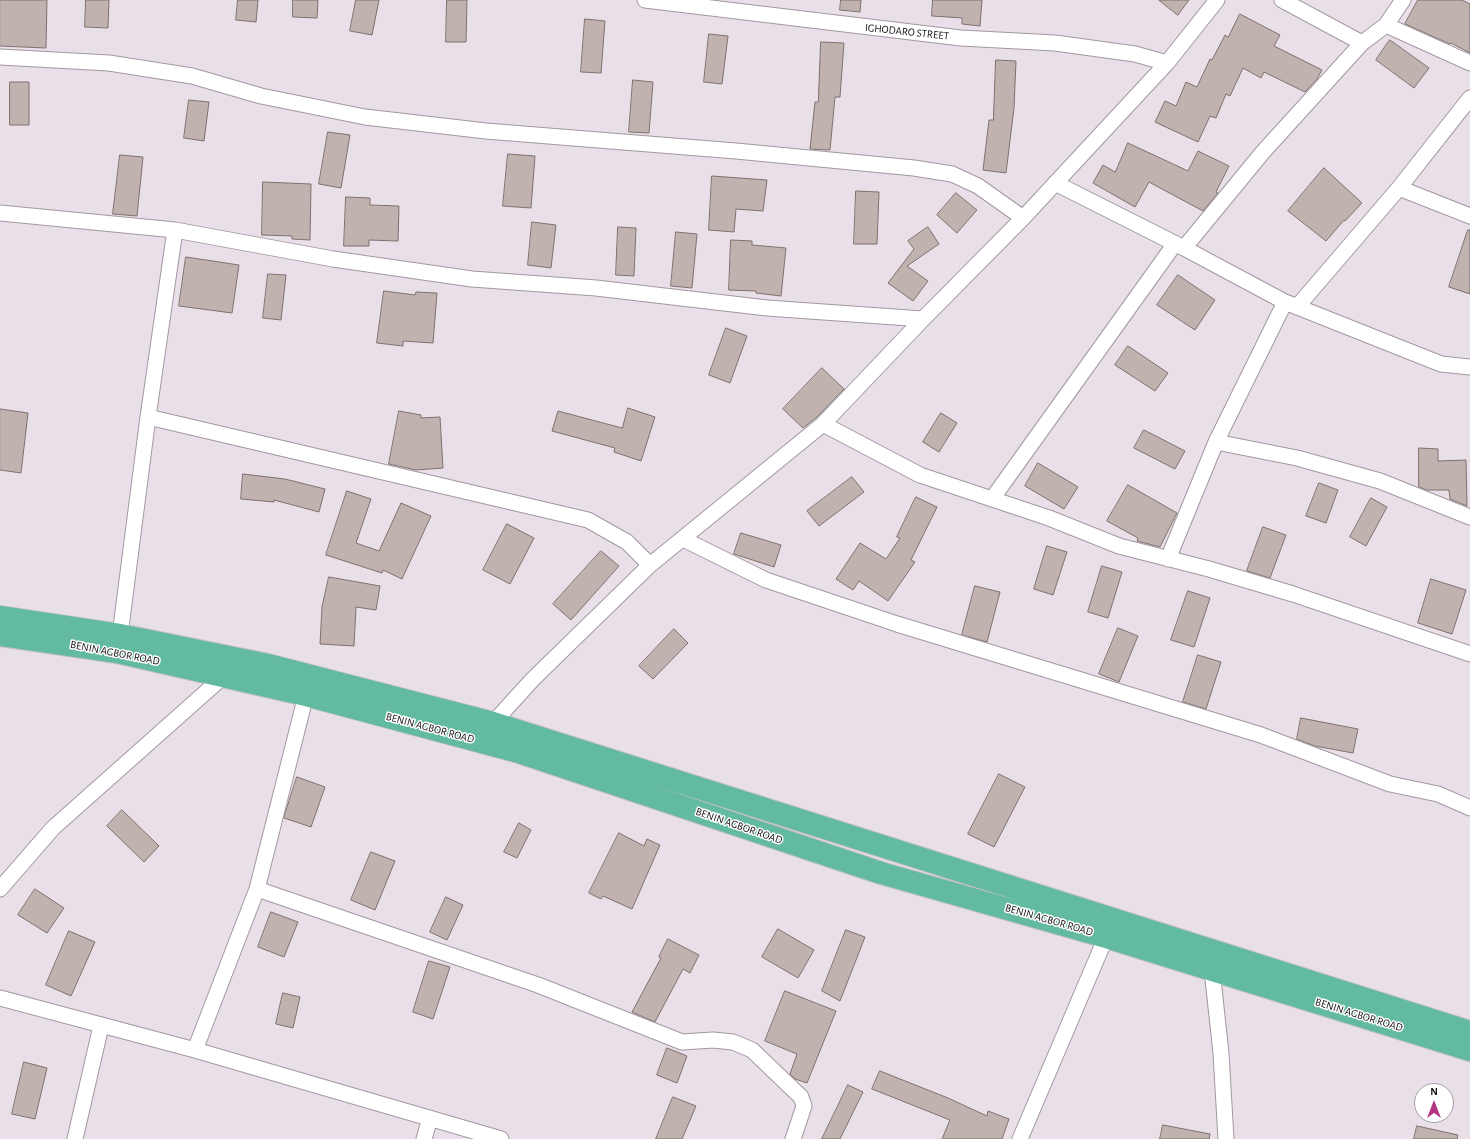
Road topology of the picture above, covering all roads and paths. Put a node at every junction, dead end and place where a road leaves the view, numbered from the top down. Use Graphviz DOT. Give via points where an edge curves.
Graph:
graph roads {
  1 [pos="645,0"];
  2 [pos="1217,0"];
  3 [pos="1282,0"];
  4 [pos="1403,0"];
  5 [pos="1386,25"];
  6 [pos="1362,43"];
  7 [pos="0,57"];
  8 [pos="1167,63"];
  9 [pos="1470,63"];
  10 [pos="1470,98"];
  11 [pos="1055,183"];
  12 [pos="1399,188"];
  13 [pos="0,213"];
  14 [pos="1470,216"];
  15 [pos="1023,218"];
  16 [pos="175,230"];
  17 [pos="1179,246"];
  18 [pos="1291,304"];
  19 [pos="923,319"];
  20 [pos="1470,367"];
  21 [pos="148,417"];
  22 [pos="823,424"];
  23 [pos="1216,442"];
  24 [pos="992,499"];
  25 [pos="1470,517"];
  26 [pos="683,539"];
  27 [pos="1168,559"];
  28 [pos="650,565"];
  29 [pos="0,617"];
  30 [pos="0,634"];
  31 [pos="120,635"];
  32 [pos="1470,654"];
  33 [pos="224,676"];
  34 [pos="306,695"];
  35 [pos="493,723"];
  36 [pos="1470,808"];
  37 [pos="890,848"];
  38 [pos="881,874"];
  39 [pos="0,889"];
  40 [pos="257,889"];
  41 [pos="1106,937"];
  42 [pos="1212,970"];
  43 [pos="0,998"];
  44 [pos="100,1026"];
  45 [pos="1470,1032"];
  46 [pos="195,1050"];
  47 [pos="1470,1050"];
  48 [pos="430,1118"];
  49 [pos="75,1139"];
  50 [pos="424,1139"];
  51 [pos="502,1139"];
  52 [pos="793,1139"];
  53 [pos="1020,1139"];
  54 [pos="1226,1139"];
  1 -- 8 [label="street, IGHODARO STREET" via="961,38 1055,43 1135,54"];
  2 -- 8 [label="street"];
  3 -- 6 [label="street"];
  4 -- 5 [label="street"];
  5 -- 6 [label="street"];
  5 -- 9 [label="street"];
  6 -- 17 [label="street"];
  7 -- 15 [label="street" via="109,63 192,76 261,96 365,117 486,131 914,168 952,174 978,186"];
  8 -- 11 [label="street"];
  10 -- 12 [label="street"];
  11 -- 15 [label="street"];
  11 -- 17 [label="street"];
  12 -- 14 [label="street"];
  12 -- 18 [label="street"];
  13 -- 16 [label="street"];
  15 -- 19 [label="street"];
  16 -- 19 [label="street" via="333,259 472,279 596,288 767,308"];
  16 -- 21 [label="street"];
  17 -- 18 [label="street"];
  17 -- 24 [label="street"];
  18 -- 20 [label="street" via="1441,364"];
  18 -- 23 [label="street"];
  19 -- 22 [label="street"];
  21 -- 28 [label="street" via="588,520 627,542"];
  21 -- 31 [label="street"];
  22 -- 24 [label="street" via="920,474"];
  22 -- 26 [label="street"];
  23 -- 25 [label="street" via="1297,458 1380,481"];
  23 -- 27 [label="street"];
  24 -- 27 [label="street" via="1119,546"];
  26 -- 28 [label="street"];
  26 -- 36 [label="street" via="766,580 897,624 1261,735 1390,784 1438,794"];
  27 -- 32 [label="street" via="1293,594"];
  28 -- 35 [label="street" via="533,679"];
  29 -- 31 [label="highway, BENIN AGBOR ROAD"];
  30 -- 33 [label="highway, BENIN AGBOR ROAD" via="118,652"];
  31 -- 35 [label="highway, BENIN AGBOR ROAD" via="268,665"];
  33 -- 34 [label="highway, BENIN AGBOR ROAD"];
  33 -- 39 [label="street" via="53,828"];
  34 -- 38 [label="highway, BENIN AGBOR ROAD" via="519,752"];
  34 -- 40 [label="street"];
  35 -- 37 [label="highway, BENIN AGBOR ROAD"];
  37 -- 38 [label="highway"];
  37 -- 45 [label="highway, BENIN AGBOR ROAD"];
  38 -- 41 [label="highway, BENIN AGBOR ROAD"];
  40 -- 46 [label="street"];
  40 -- 52 [label="street" via="538,985 682,1042 733,1042 752,1050 801,1097 804,1106"];
  41 -- 42 [label="highway, BENIN AGBOR ROAD"];
  41 -- 53 [label="street"];
  42 -- 47 [label="highway, BENIN AGBOR ROAD"];
  42 -- 54 [label="street" via="1221,1053"];
  43 -- 44 [label="street"];
  44 -- 46 [label="street"];
  44 -- 49 [label="street"];
  46 -- 48 [label="street"];
  48 -- 50 [label="street"];
  48 -- 51 [label="street"];
}
